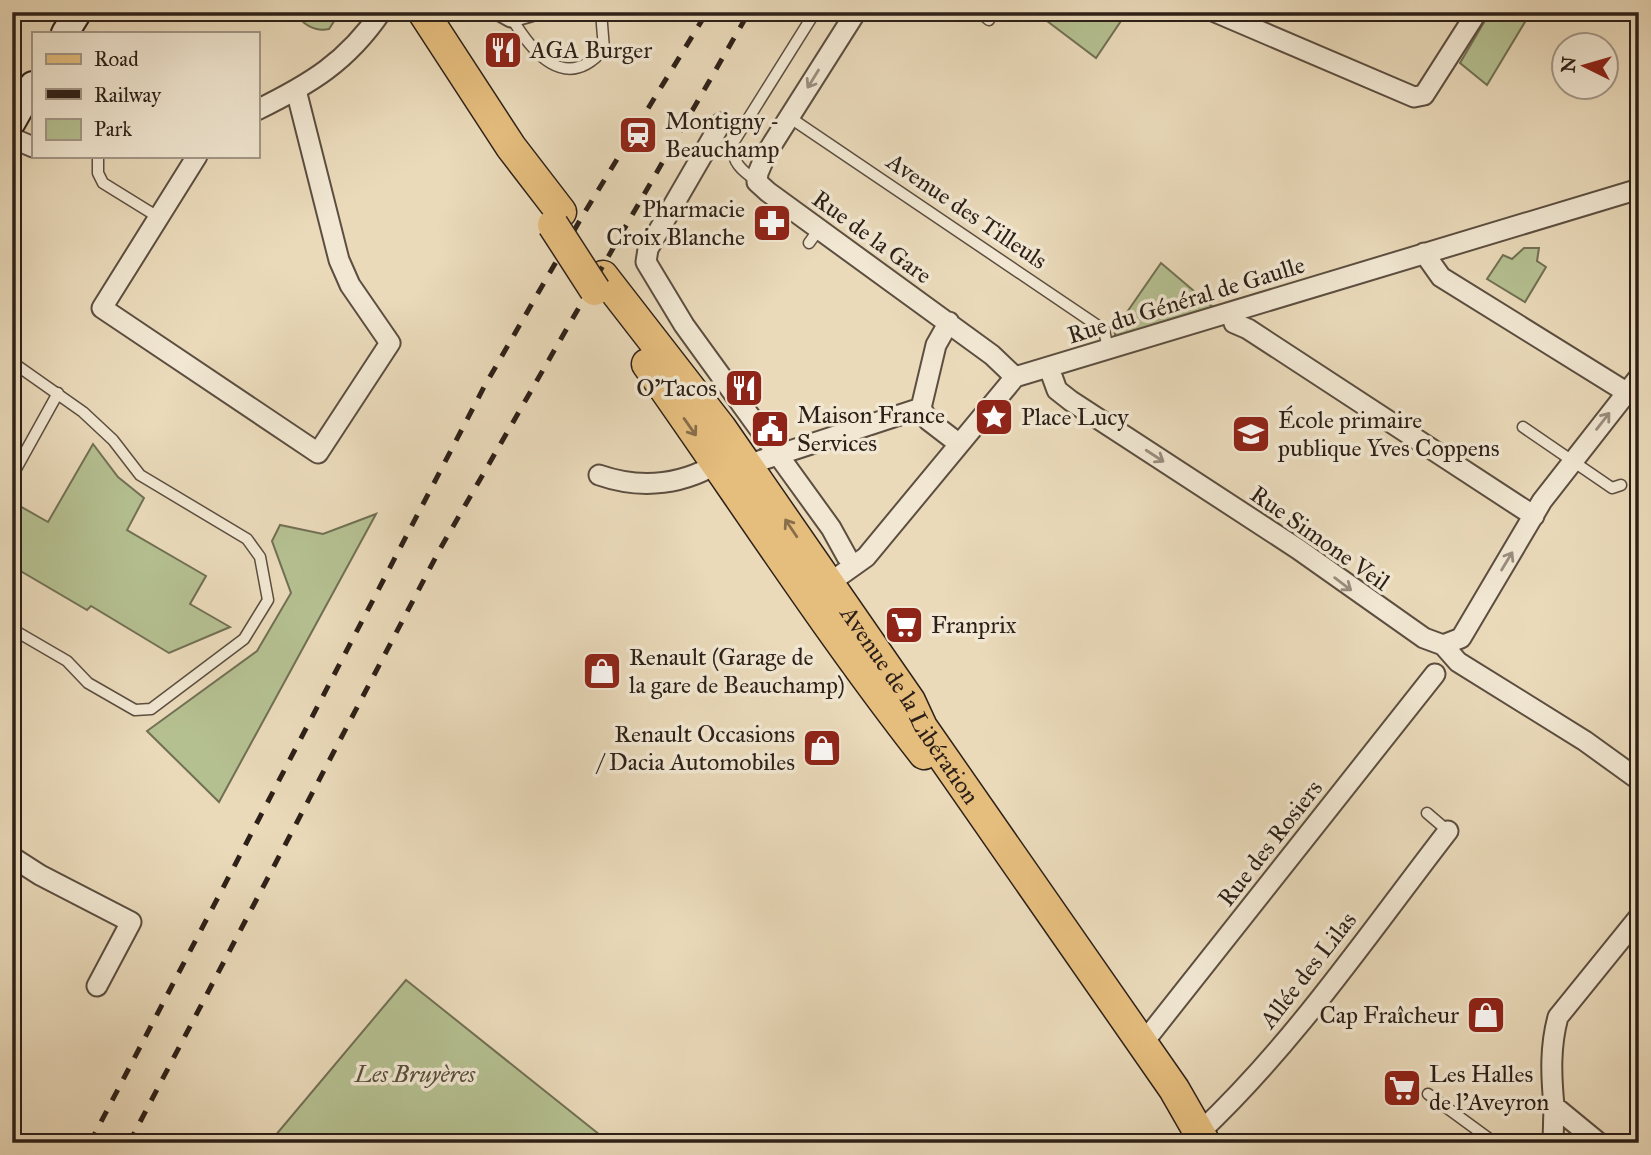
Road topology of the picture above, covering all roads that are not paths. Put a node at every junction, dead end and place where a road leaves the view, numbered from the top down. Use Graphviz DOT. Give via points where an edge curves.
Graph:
graph roads {
  1 [pos="78,12"];
  2 [pos="381,12"];
  3 [pos="423,12"];
  4 [pos="601,12"];
  5 [pos="815,12"];
  6 [pos="856,12"];
  7 [pos="979,12"];
  8 [pos="1215,12"];
  9 [pos="1477,12"];
  10 [pos="514,14"];
  11 [pos="1247,18"];
  12 [pos="989,20"];
  13 [pos="66,32"];
  14 [pos="32,87"];
  15 [pos="296,90"];
  16 [pos="259,109"];
  17 [pos="789,117"];
  18 [pos="12,122"];
  19 [pos="721,123"];
  20 [pos="12,138"];
  21 [pos="32,147"];
  22 [pos="98,158"];
  23 [pos="196,158"];
  24 [pos="757,181"];
  25 [pos="1639,189"];
  26 [pos="158,217"];
  27 [pos="1424,253"];
  28 [pos="1231,313"];
  29 [pos="949,323"];
  30 [pos="1108,349"];
  31 [pos="12,362"];
  32 [pos="1049,368"];
  33 [pos="1015,377"];
  34 [pos="1639,377"];
  35 [pos="58,393"];
  36 [pos="1632,396"];
  37 [pos="921,408"];
  38 [pos="1522,427"];
  39 [pos="958,443"];
  40 [pos="777,453"];
  41 [pos="733,460"];
  42 [pos="1573,461"];
  43 [pos="600,475"];
  44 [pos="12,476"];
  45 [pos="1621,485"];
  46 [pos="1534,516"];
  47 [pos="847,557"];
  48 [pos="819,591"];
  49 [pos="12,629"];
  50 [pos="1443,645"];
  51 [pos="1435,674"];
  52 [pos="1639,780"];
  53 [pos="1427,813"];
  54 [pos="1448,831"];
  55 [pos="12,856"];
  56 [pos="1639,917"];
  57 [pos="97,986"];
  58 [pos="1138,1046"];
  59 [pos="1428,1094"];
  60 [pos="1554,1106"];
  61 [pos="1197,1139"];
  62 [pos="1495,1143"];
  63 [pos="1553,1143"];
  64 [pos="1599,1143"];
  1 -- 13 [label="street"];
  2 -- 15 [label="street" via="344,59"];
  3 -- 41 [label="main road, Avenue de la Libération" via="599,283"];
  4 -- 10 [label="lane" via="604,49 585,66 575,67 538,57"];
  5 -- 24 [label="lane" via="733,143 737,164"];
  6 -- 17 [label="street, one-way"];
  7 -- 12 [label="lane"];
  8 -- 11 [label="street"];
  9 -- 11 [label="street" via="1424,95 1414,97"];
  14 -- 18 [label="street"];
  15 -- 16 [label="street"];
  15 -- 26 [label="street" via="339,260 350,285 390,343 318,453 102,308"];
  17 -- 24 [label="street" via="760,165"];
  17 -- 30 [label="lane, Avenue des Tilleuls" via="1104,330"];
  19 -- 40 [label="street" via="645,256 684,325"];
  20 -- 21 [label="street"];
  22 -- 26 [label="lane" via="103,183"];
  23 -- 26 [label="street"];
  24 -- 29 [label="street, Rue de la Gare" via="814,236"];
  25 -- 27 [label="street, Rue du Général de Gaulle"];
  27 -- 28 [label="street, Rue du Général de Gaulle"];
  27 -- 36 [label="street" via="1441,277"];
  28 -- 30 [label="street, Rue du Général de Gaulle"];
  28 -- 46 [label="street" via="1234,323"];
  29 -- 33 [label="street, Rue de la Gare"];
  29 -- 37 [label="street" via="936,345"];
  30 -- 32 [label="street, Rue du Général de Gaulle"];
  31 -- 35 [label="lane"];
  32 -- 33 [label="street, Rue du Général de Gaulle"];
  32 -- 50 [label="street, Rue Simone Veil, one-way" via="1057,390 1071,401 1298,549 1424,638"];
  33 -- 39 [label="street"];
  34 -- 36 [label="street"];
  35 -- 44 [label="lane"];
  35 -- 49 [label="lane" via="113,440 141,475 247,540 260,557 268,600 244,639 151,709 135,710 88,684 67,661"];
  42 -- 36 [label="street, one-way"];
  37 -- 39 [label="street" via="928,421"];
  37 -- 40 [label="street"];
  38 -- 42 [label="lane"];
  39 -- 48 [label="street" via="866,557"];
  40 -- 41 [label="street"];
  40 -- 47 [label="street"];
  41 -- 43 [label="street" via="665,482 640,485"];
  41 -- 48 [label="main road, Avenue de la Libération"];
  42 -- 45 [label="lane" via="1612,488"];
  42 -- 46 [label="street"];
  50 -- 46 [label="street, one-way" via="1461,638"];
  48 -- 58 [label="main road, Avenue de la Libération" via="897,723 945,777"];
  50 -- 52 [label="street, Rue Simone Veil" via="1458,662"];
  51 -- 58 [label="street, Rue des Rosiers"];
  53 -- 54 [label="lane"];
  54 -- 61 [label="street, Allée des Lilas" via="1333,981 1237,1098"];
  55 -- 57 [label="street" via="131,922"];
  56 -- 60 [label="street" via="1558,1017 1552,1056"];
  58 -- 61 [label="main road, Avenue de la Libération"];
  59 -- 62 [label="lane"];
  60 -- 63 [label="street"];
  60 -- 64 [label="street"];
}
